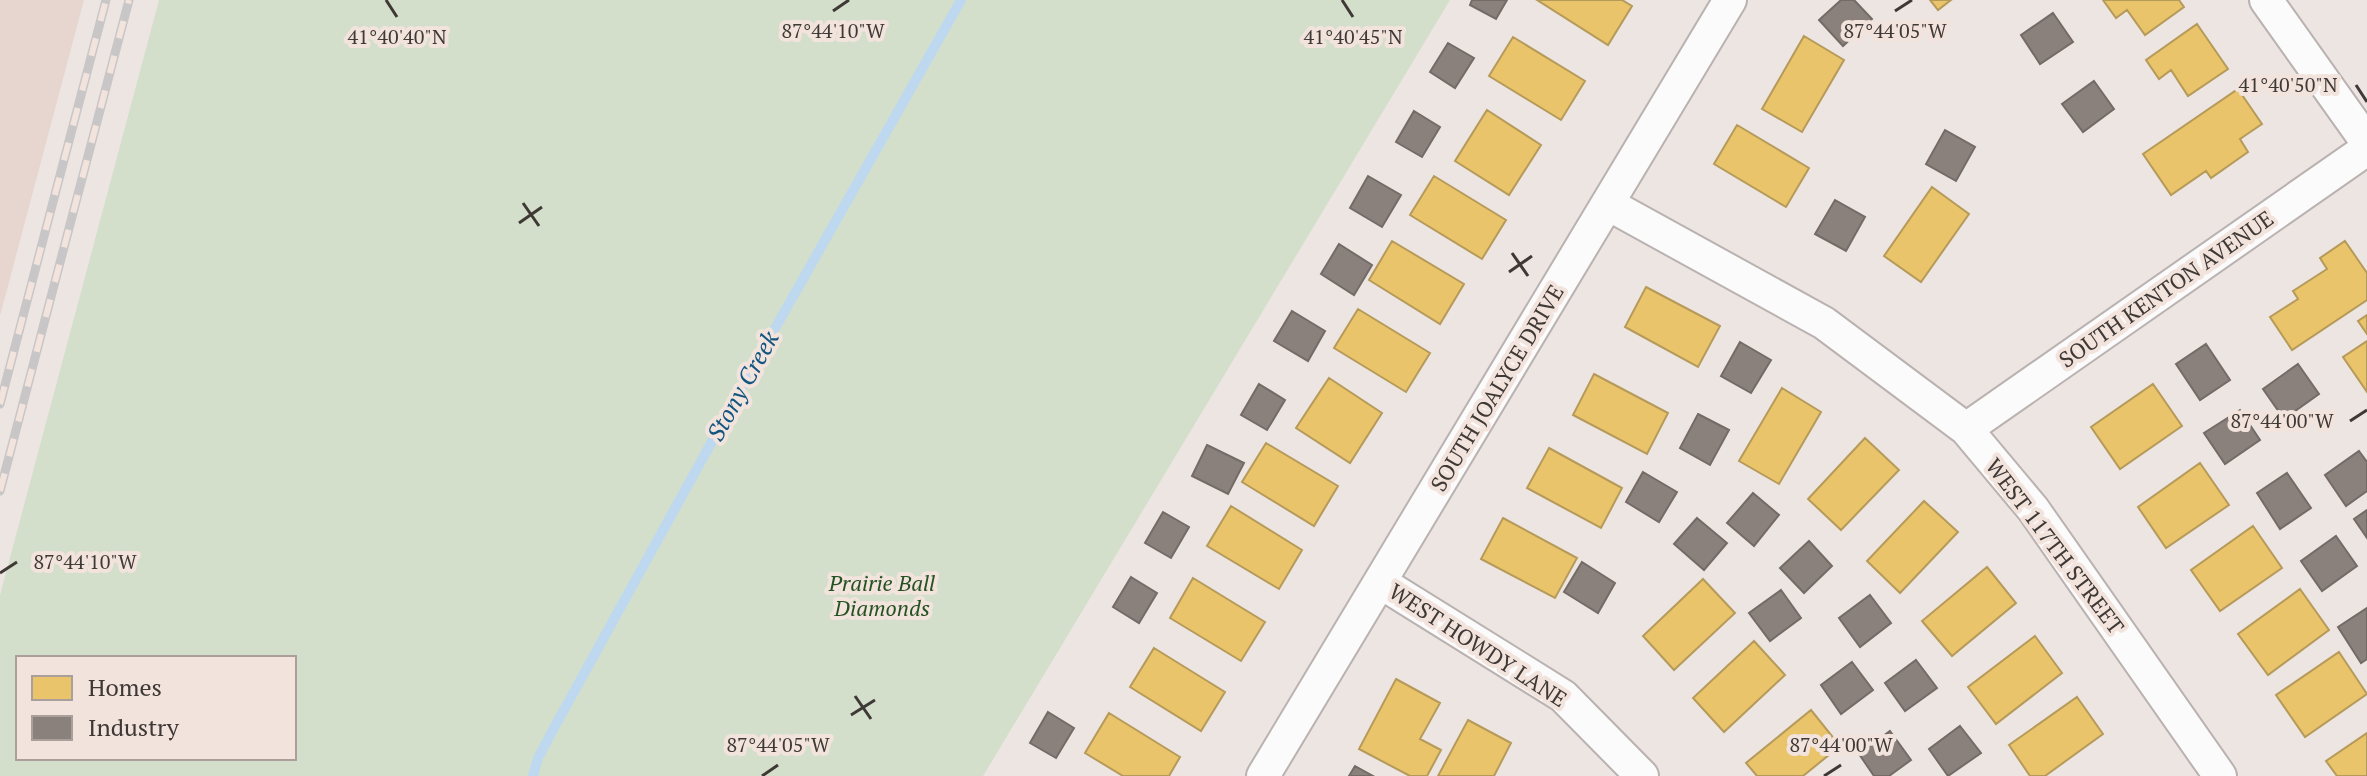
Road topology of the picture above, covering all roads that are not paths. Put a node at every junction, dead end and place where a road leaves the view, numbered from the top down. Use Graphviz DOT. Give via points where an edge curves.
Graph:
graph roads {
  1 [pos="1730,0"];
  2 [pos="2266,0"];
  3 [pos="2367,142"];
  4 [pos="2367,149"];
  5 [pos="1608,204"];
  6 [pos="1966,429"];
  7 [pos="1380,582"];
  8 [pos="1263,776"];
  9 [pos="1642,776"];
  10 [pos="2220,776"];
  1 -- 5 [label="street, SOUTH JOALYCE DRIVE"];
  2 -- 3 [label="street"];
  4 -- 6 [label="street, SOUTH KENTON AVENUE"];
  5 -- 6 [label="street, WEST 117TH STREET" via="1824,323"];
  5 -- 7 [label="street, SOUTH JOALYCE DRIVE"];
  6 -- 10 [label="street, WEST 117TH STREET" via="2033,509"];
  7 -- 8 [label="street, SOUTH JOALYCE DRIVE"];
  7 -- 9 [label="street, WEST HOWDY LANE" via="1563,696"];
}
